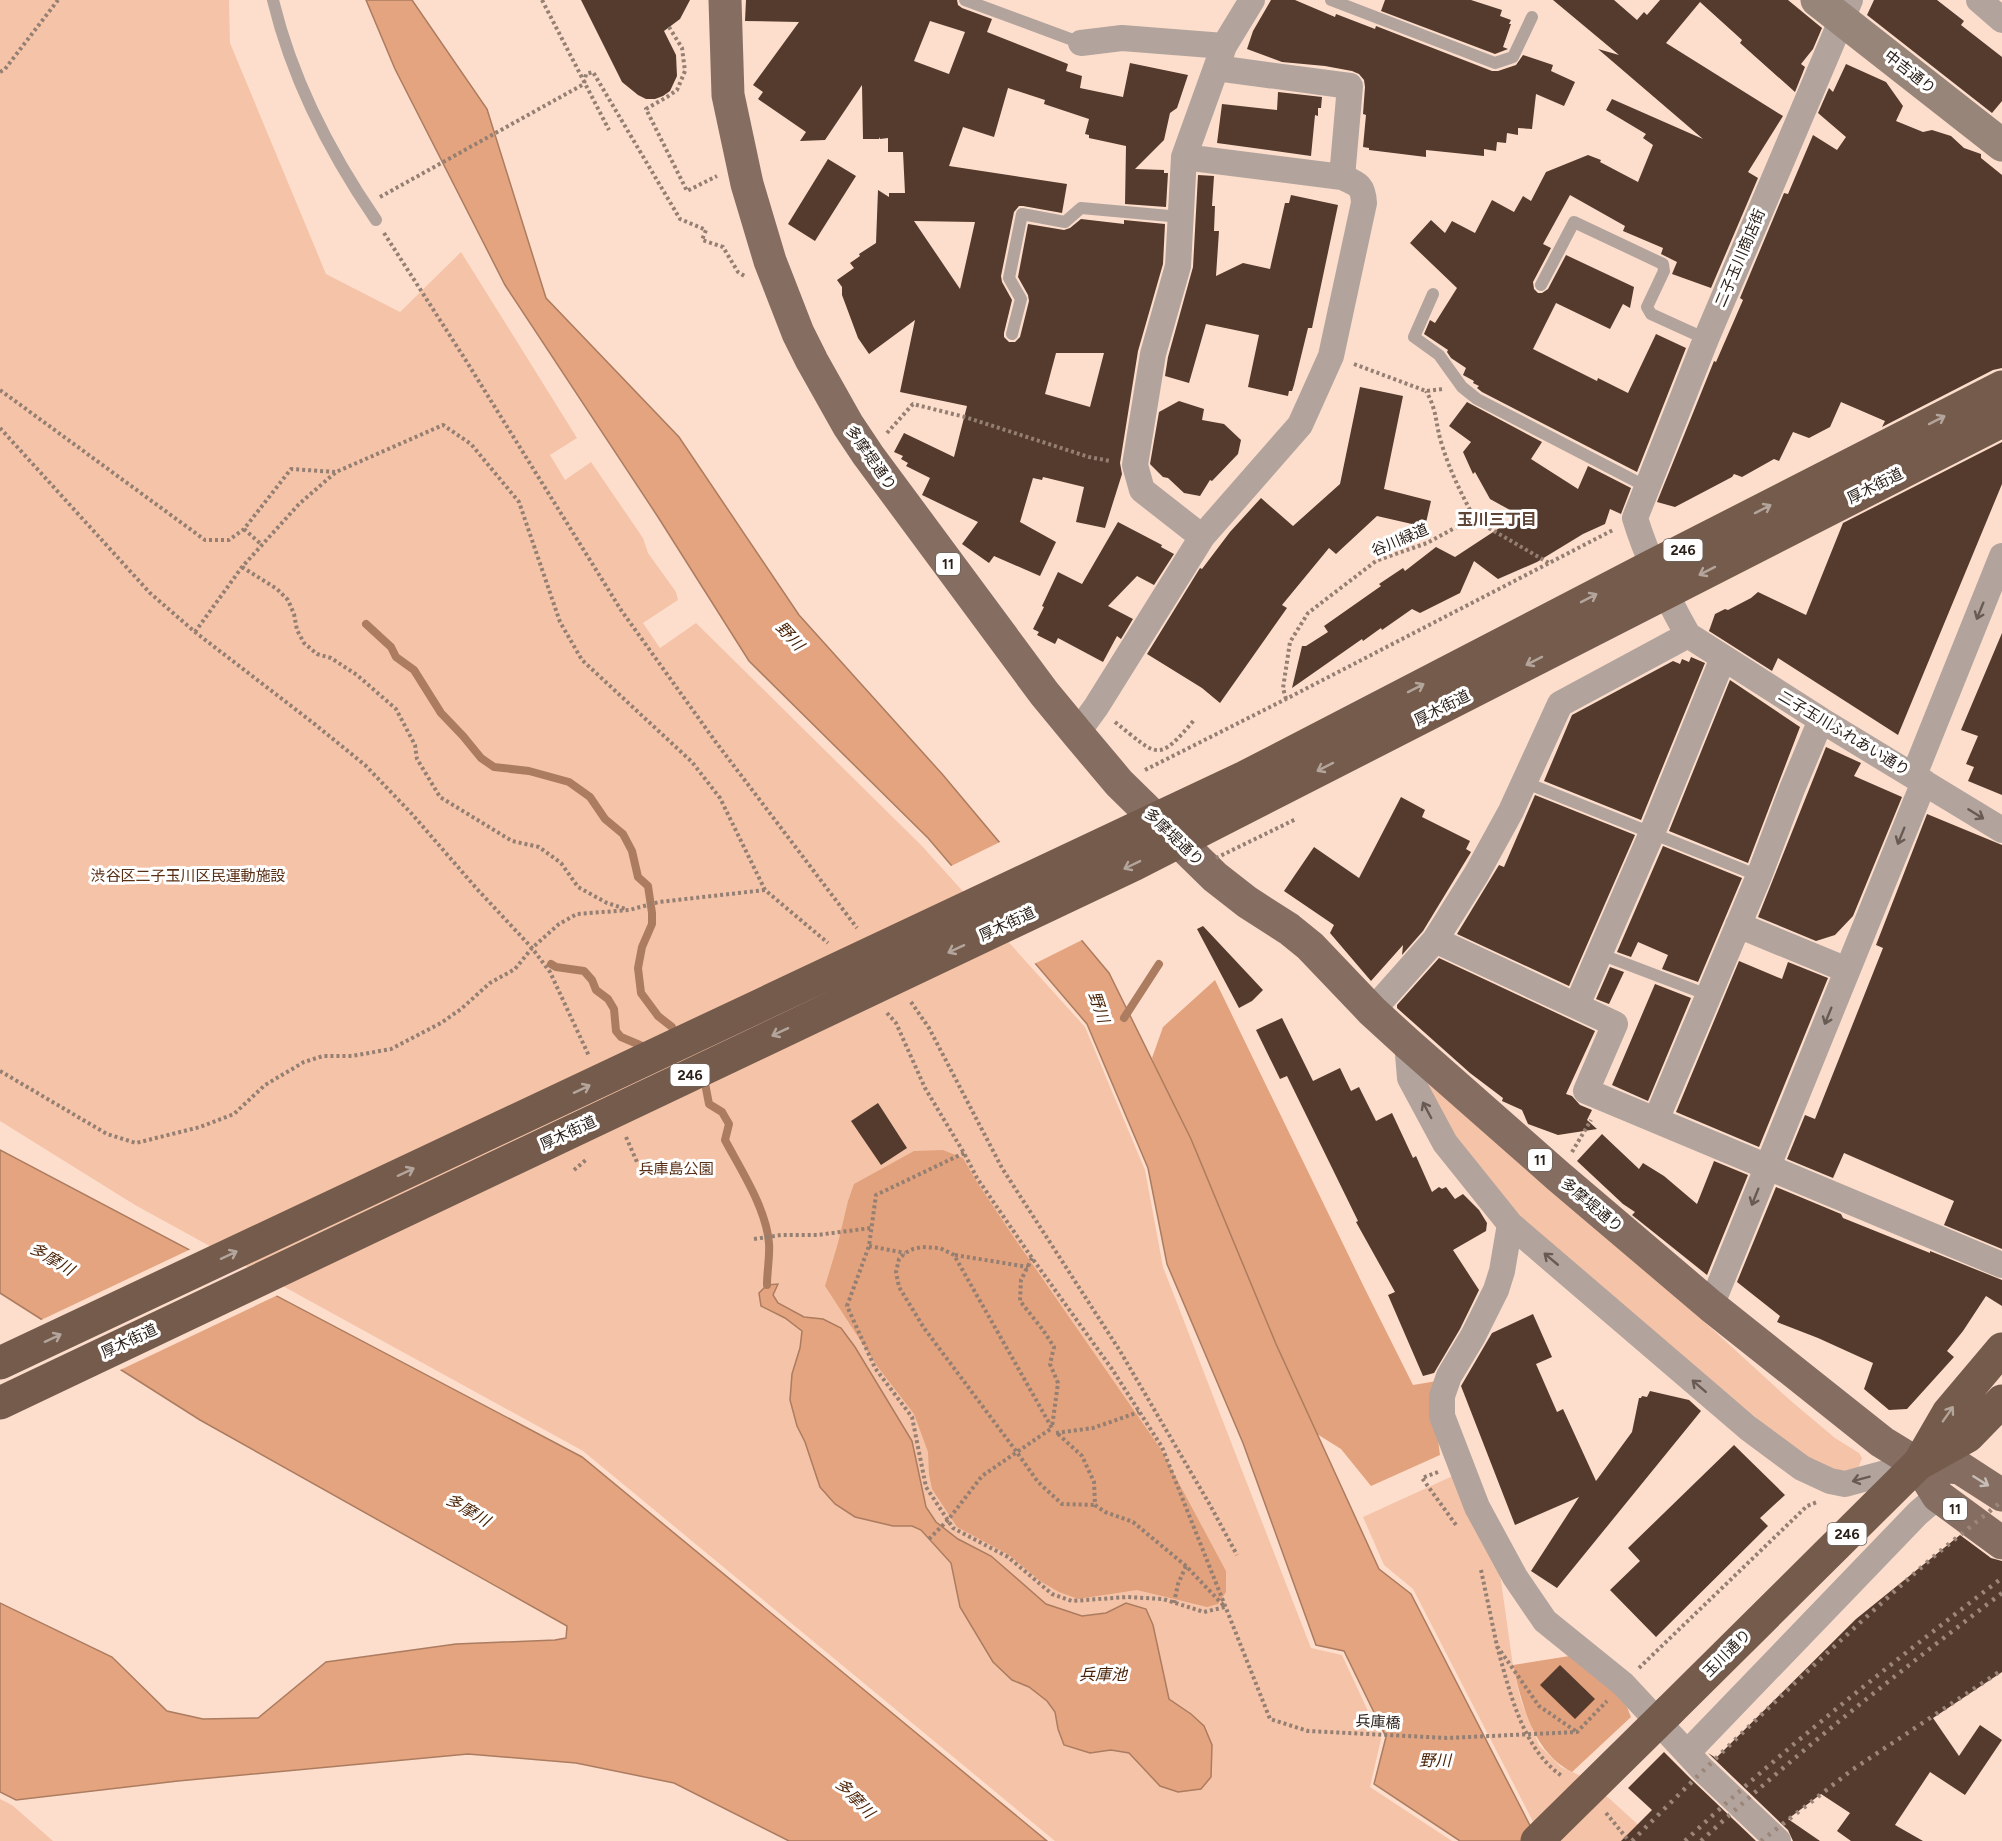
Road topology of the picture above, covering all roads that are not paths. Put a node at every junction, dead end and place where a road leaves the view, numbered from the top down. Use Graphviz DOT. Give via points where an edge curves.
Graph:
graph roads {
  1 [pos="273,0"];
  2 [pos="725,0"];
  3 [pos="964,0"];
  4 [pos="1252,0"];
  5 [pos="1331,0"];
  6 [pos="1979,0"];
  7 [pos="1836,6"];
  8 [pos="1532,17"];
  9 [pos="2002,20"];
  10 [pos="1081,43"];
  11 [pos="1220,57"];
  12 [pos="2002,145"];
  13 [pos="1184,156"];
  14 [pos="1342,177"];
  15 [pos="1181,217"];
  16 [pos="376,220"];
  17 [pos="1541,285"];
  18 [pos="1433,294"];
  19 [pos="1012,334"];
  20 [pos="1706,339"];
  21 [pos="2002,387"];
  22 [pos="2002,421"];
  23 [pos="1647,487"];
  24 [pos="1202,537"];
  25 [pos="2002,556"];
  26 [pos="1688,635"];
  27 [pos="1723,658"];
  28 [pos="1821,720"];
  29 [pos="1077,734"];
  30 [pos="1919,778"];
  31 [pos="1524,782"];
  32 [pos="2002,830"];
  33 [pos="1652,833"];
  34 [pos="1759,876"];
  35 [pos="1738,925"];
  36 [pos="1435,940"];
  37 [pos="1600,954"];
  38 [pos="1847,970"];
  39 [pos="1708,995"];
  40 [pos="1577,1005"];
  41 [pos="1372,1011"];
  42 [pos="1407,1043"];
  43 [pos="1656,1120"];
  44 [pos="1768,1167"];
  45 [pos="1510,1224"];
  46 [pos="2002,1265"];
  47 [pos="1711,1306"];
  48 [pos="2002,1349"];
  49 [pos="0,1363"];
  50 [pos="2002,1401"];
  51 [pos="0,1403"];
  52 [pos="1918,1464"];
  53 [pos="2002,1495"];
  54 [pos="1938,1496"];
  55 [pos="2002,1543"];
  56 [pos="1687,1753"];
  57 [pos="1536,1841"];
  58 [pos="1778,1841"];
  1 -- 16 [label="lane" via="293,68 325,137"];
  2 -- 29 [label="main road, 多摩堤通り / 11" via="728,95 747,184 770,261 812,362 868,455"];
  3 -- 10 [label="lane"];
  4 -- 11 [label="street"];
  5 -- 8 [label="lane" via="1495,63 1513,57"];
  6 -- 9 [label="street"];
  7 -- 12 [label="street, 中吉通り"];
  7 -- 20 [label="street, 二子玉川商店街"];
  10 -- 11 [label="street" via="1122,38"];
  11 -- 13 [label="street"];
  11 -- 14 [label="street" via="1350,86"];
  13 -- 14 [label="street"];
  13 -- 15 [label="street"];
  14 -- 24 [label="street" via="1358,184 1364,203 1331,356 1300,425"];
  15 -- 19 [label="lane" via="1081,208 1065,222 1022,214 1009,278 1021,298"];
  15 -- 24 [label="street" via="1178,266 1153,354 1135,465 1142,490"];
  17 -- 20 [label="lane" via="1574,222 1663,264 1664,272 1647,307 1651,314"];
  18 -- 23 [label="lane" via="1414,337 1439,355 1462,387 1477,399"];
  20 -- 23 [label="street, 二子玉川商店街"];
  49 -- 21 [label="highway, 厚木街道 / 246, one-way, bridge" via="1245,777"];
  22 -- 51 [label="highway, 厚木街道 / 246, one-way, bridge" via="1135,864"];
  23 -- 26 [label="street, 二子玉川商店街" via="1635,518"];
  24 -- 29 [label="street"];
  25 -- 30 [label="street, one-way"];
  26 -- 27 [label="street, 二子玉川ふれあい通り"];
  26 -- 31 [label="street" via="1560,704"];
  27 -- 28 [label="street, 二子玉川ふれあい通り"];
  27 -- 33 [label="street"];
  28 -- 30 [label="street, 二子玉川ふれあい通り"];
  28 -- 34 [label="street"];
  29 -- 41 [label="main road, 多摩堤通り / 11" via="1119,783 1215,877 1310,946"];
  30 -- 32 [label="street, 二子玉川ふれあい通り, one-way"];
  30 -- 38 [label="street, one-way"];
  31 -- 33 [label="lane"];
  31 -- 36 [label="street" via="1477,873"];
  33 -- 34 [label="lane"];
  33 -- 37 [label="street"];
  34 -- 35 [label="street"];
  35 -- 38 [label="street"];
  35 -- 39 [label="street"];
  36 -- 40 [label="street"];
  36 -- 41 [label="street"];
  37 -- 39 [label="lane"];
  37 -- 40 [label="street"];
  38 -- 44 [label="street, one-way"];
  39 -- 43 [label="street"];
  40 -- 43 [label="street" via="1615,1024 1586,1091"];
  41 -- 42 [label="main road, 多摩堤通り / 11"];
  45 -- 42 [label="street, one-way" via="1445,1143 1410,1078"];
  42 -- 47 [label="main road, 多摩堤通り / 11"];
  43 -- 44 [label="street"];
  44 -- 46 [label="street"];
  44 -- 47 [label="street, one-way"];
  52 -- 45 [label="street, one-way" via="1845,1484 1802,1468 1748,1428"];
  45 -- 56 [label="street" via="1496,1290 1449,1376 1442,1395 1442,1416 1477,1507 1515,1577 1545,1621 1623,1684"];
  47 -- 52 [label="main road, 多摩堤通り / 11" via="1882,1442"];
  52 -- 48 [label="highway, 玉川通り / 246, one-way" via="1948,1413"];
  50 -- 52 [label="highway, 玉川通り / 246" via="1968,1436"];
  52 -- 53 [label="main road, 多摩堤通り / 11, one-way" via="1960,1468"];
  52 -- 54 [label="main road, 多摩堤通り / 11"];
  52 -- 57 [label="highway, 玉川通り / 246, bridge"];
  54 -- 55 [label="main road, 多摩堤通り / 11"];
  54 -- 56 [label="street"];
  56 -- 58 [label="street"];
}
